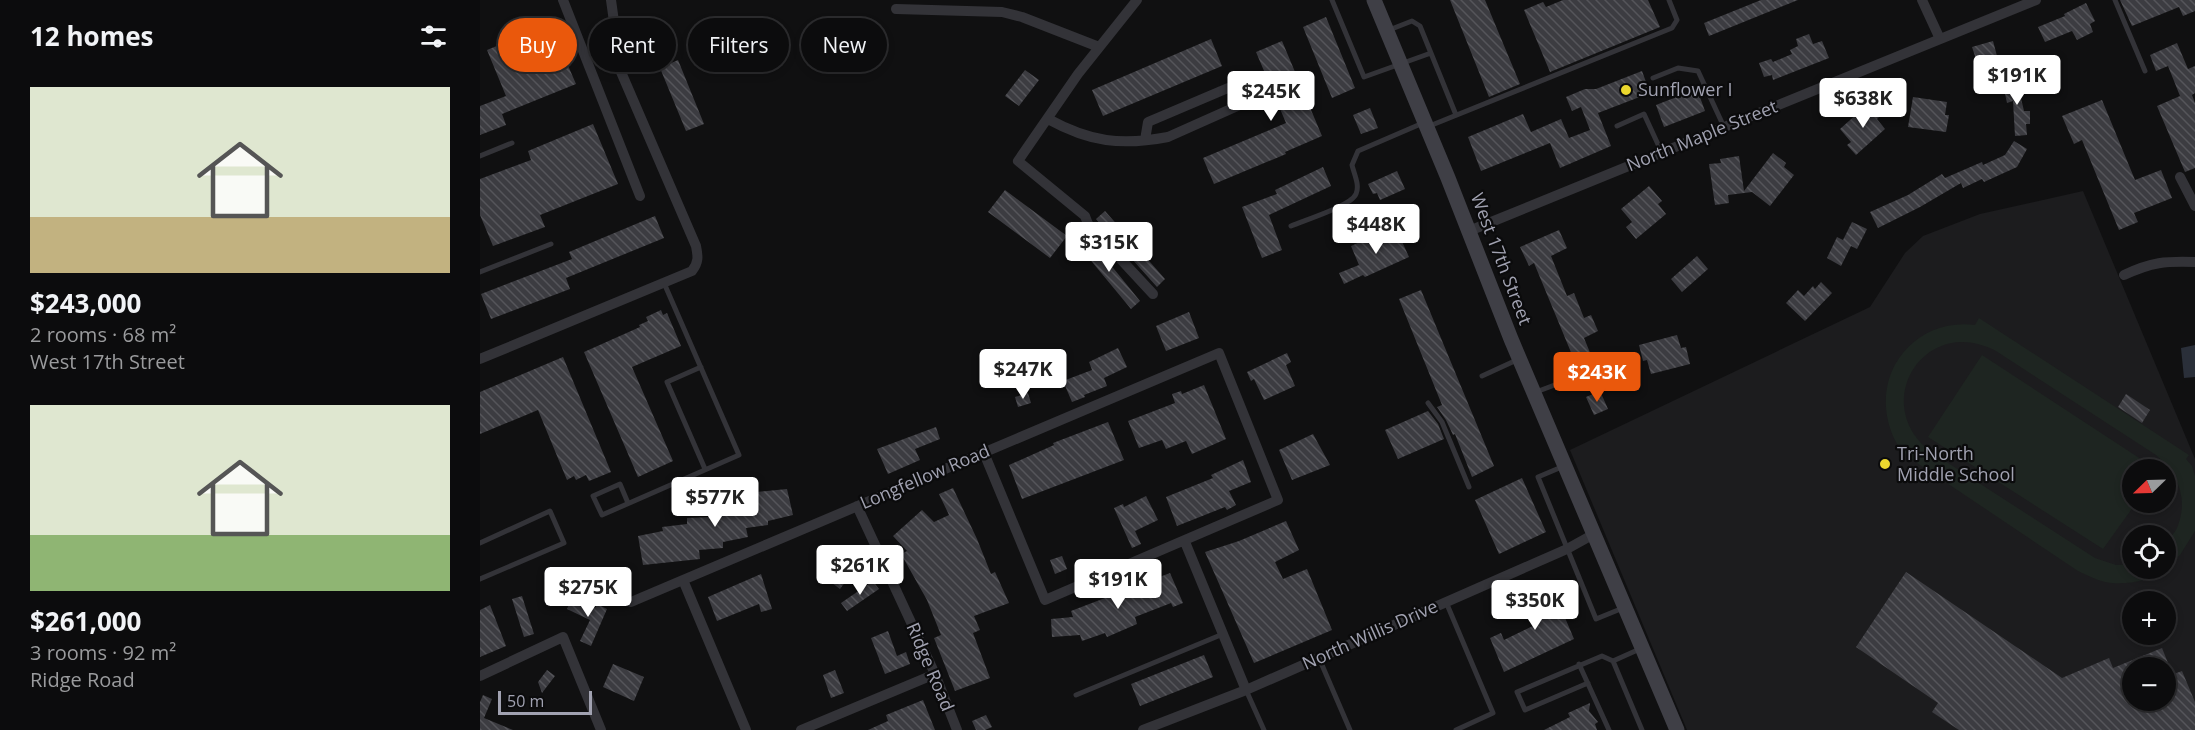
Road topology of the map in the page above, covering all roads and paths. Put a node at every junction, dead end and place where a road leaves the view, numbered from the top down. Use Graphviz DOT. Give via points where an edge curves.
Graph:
graph roads {
  1 [pos="563,0"];
  2 [pos="611,0"];
  3 [pos="1332,0"];
  4 [pos="1374,0"];
  5 [pos="1669,0"];
  6 [pos="1922,0"];
  7 [pos="2036,0"];
  8 [pos="2115,0"];
  9 [pos="1133,1"];
  10 [pos="896,9"];
  11 [pos="1386,31"];
  12 [pos="1940,39"];
  13 [pos="1099,47"];
  14 [pos="1431,53"];
  15 [pos="1401,65"];
  16 [pos="2145,71"];
  17 [pos="1653,78"];
  18 [pos="1456,115"];
  19 [pos="1048,119"];
  20 [pos="1426,124"];
  21 [pos="1617,126"];
  22 [pos="1724,127"];
  23 [pos="1145,141"];
  24 [pos="512,143"];
  25 [pos="1662,153"];
  26 [pos="480,156"];
  27 [pos="2180,177"];
  28 [pos="640,196"];
  29 [pos="2195,206"];
  30 [pos="1291,226"];
  31 [pos="1468,231"];
  32 [pos="551,244"];
  33 [pos="2195,262"];
  34 [pos="480,272"];
  35 [pos="2124,274"];
  36 [pos="664,283"];
  37 [pos="1153,294"];
  38 [pos="1520,358"];
  39 [pos="480,359"];
  40 [pos="1621,360"];
  41 [pos="701,367"];
  42 [pos="1482,376"];
  43 [pos="1535,393"];
  44 [pos="1428,402"];
  45 [pos="984,453"];
  46 [pos="1565,465"];
  47 [pos="705,469"];
  48 [pos="1469,487"];
  49 [pos="628,503"];
  50 [pos="857,506"];
  51 [pos="1594,534"];
  52 [pos="1185,542"];
  53 [pos="480,543"];
  54 [pos="1567,549"];
  55 [pos="480,579"];
  56 [pos="683,580"];
  57 [pos="631,602"];
  58 [pos="1446,602"];
  59 [pos="1625,607"];
  60 [pos="1223,634"];
  61 [pos="1642,648"];
  62 [pos="1319,658"];
  63 [pos="1613,661"];
  64 [pos="1580,664"];
  65 [pos="935,674"];
  66 [pos="480,676"];
  67 [pos="1588,683"];
  68 [pos="1246,690"];
  69 [pos="1076,695"];
  70 [pos="602,730"];
  71 [pos="746,730"];
  72 [pos="801,730"];
  73 [pos="957,730"];
  74 [pos="1143,730"];
  75 [pos="1264,730"];
  76 [pos="1350,730"];
  77 [pos="1456,730"];
  78 [pos="1609,730"];
  79 [pos="1642,730"];
  80 [pos="1677,730"];
  1 -- 28 [label="street"];
  2 -- 36 [label="street" via="621,72 696,246 697,265 692,271"];
  3 -- 15 [label="lane" via="1364,77"];
  4 -- 11 [label="main road, West 17th Street"];
  5 -- 18 [label="lane" via="1677,20 1672,28"];
  6 -- 12 [label="street"];
  7 -- 12 [label="street, North Maple Street"];
  8 -- 16 [label="lane"];
  9 -- 13 [label="street"];
  10 -- 13 [label="street" via="1002,12"];
  11 -- 14 [label="lane" via="1412,21 1420,26"];
  11 -- 15 [label="main road, West 17th Street"];
  12 -- 22 [label="street, North Maple Street"];
  13 -- 19 [label="street"];
  14 -- 15 [label="lane"];
  14 -- 18 [label="lane"];
  15 -- 20 [label="main road, West 17th Street"];
  17 -- 22 [label="lane" via="1678,68 1698,71"];
  18 -- 20 [label="lane"];
  19 -- 23 [label="street" via="1099,141"];
  19 -- 37 [label="street" via="1018,161 1085,216"];
  20 -- 30 [label="lane" via="1358,151 1352,165 1357,193 1350,202"];
  20 -- 31 [label="main road, West 17th Street"];
  21 -- 25 [label="lane" via="1644,114"];
  22 -- 25 [label="street, North Maple Street"];
  23 -- 23 [label="street" via="1168,137 1242,104 1242,97 1237,88 1228,88 1148,122"];
  24 -- 26 [label="lane"];
  25 -- 31 [label="street, North Maple Street"];
  27 -- 29 [label="street"];
  31 -- 38 [label="main road, West 17th Street"];
  32 -- 34 [label="lane"];
  33 -- 35 [label="street" via="2165,261"];
  36 -- 39 [label="street"];
  36 -- 41 [label="lane"];
  38 -- 42 [label="lane"];
  38 -- 43 [label="main road, West 17th Street"];
  40 -- 43 [label="lane"];
  41 -- 47 [label="lane" via="667,382"];
  41 -- 47 [label="lane" via="739,455"];
  43 -- 46 [label="main road, West 17th Street"];
  44 -- 48 [label="lane" via="1442,422"];
  45 -- 50 [label="street, Longfellow Road"];
  45 -- 52 [label="street" via="1045,600"];
  45 -- 52 [label="street, Longfellow Road" via="1219,353 1278,500"];
  46 -- 51 [label="main road, West 17th Street"];
  46 -- 54 [label="lane" via="1538,477"];
  47 -- 49 [label="lane"];
  49 -- 49 [label="lane" via="602,515 593,496 620,484"];
  50 -- 56 [label="street, Longfellow Road"];
  50 -- 65 [label="street, Ridge Road"];
  51 -- 54 [label="street, North Willis Drive"];
  51 -- 59 [label="main road, West 17th Street"];
  52 -- 60 [label="street"];
  53 -- 55 [label="lane" via="550,511 564,543"];
  54 -- 58 [label="street, North Willis Drive"];
  54 -- 59 [label="lane" via="1596,619"];
  56 -- 57 [label="street, Longfellow Road"];
  56 -- 71 [label="street"];
  58 -- 62 [label="street, North Willis Drive"];
  58 -- 77 [label="lane" via="1493,714"];
  59 -- 61 [label="main road, West 17th Street"];
  60 -- 68 [label="street"];
  60 -- 69 [label="lane"];
  61 -- 63 [label="lane"];
  61 -- 80 [label="main road, West 17th Street"];
  62 -- 68 [label="street, North Willis Drive"];
  62 -- 76 [label="lane"];
  63 -- 64 [label="lane" via="1602,656"];
  63 -- 79 [label="lane"];
  64 -- 67 [label="lane"];
  64 -- 67 [label="lane" via="1517,692 1525,710"];
  65 -- 72 [label="street"];
  65 -- 73 [label="street, Ridge Road"];
  66 -- 70 [label="street" via="563,637"];
  67 -- 78 [label="lane"];
  68 -- 74 [label="street, North Willis Drive"];
  68 -- 75 [label="lane"];
}
